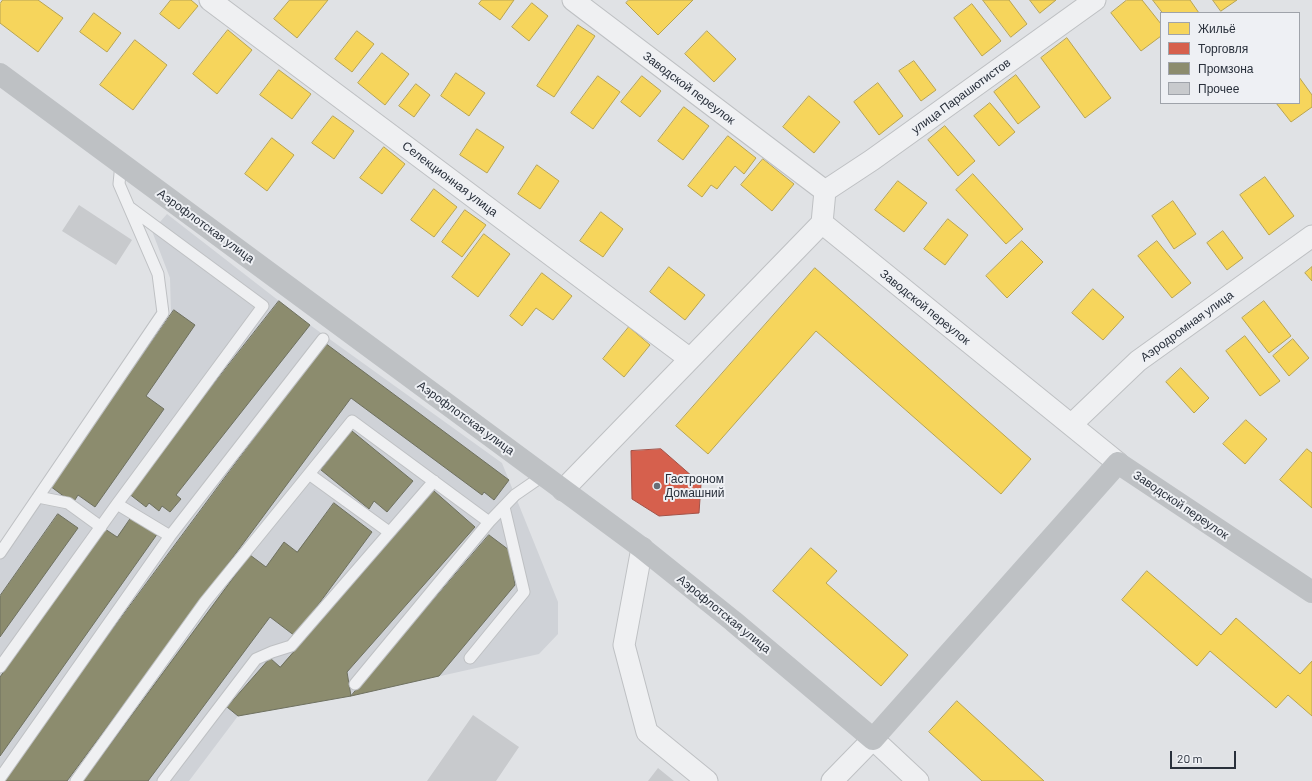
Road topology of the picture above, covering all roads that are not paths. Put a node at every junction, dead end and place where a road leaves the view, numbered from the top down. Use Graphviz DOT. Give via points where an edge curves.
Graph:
graph roads {
  1 [pos="210,0"];
  2 [pos="1095,0"];
  3 [pos="582,2"];
  4 [pos="0,74"];
  5 [pos="120,163"];
  6 [pos="825,192"];
  7 [pos="129,207"];
  8 [pos="822,223"];
  9 [pos="1312,236"];
  10 [pos="323,339"];
  11 [pos="690,359"];
  12 [pos="1071,425"];
  13 [pos="1118,463"];
  14 [pos="309,474"];
  15 [pos="544,475"];
  16 [pos="434,481"];
  17 [pos="563,490"];
  18 [pos="38,497"];
  19 [pos="117,504"];
  20 [pos="504,507"];
  21 [pos="490,522"];
  22 [pos="101,527"];
  23 [pos="389,532"];
  24 [pos="170,536"];
  25 [pos="642,548"];
  26 [pos="0,553"];
  27 [pos="1312,592"];
  28 [pos="470,658"];
  29 [pos="0,667"];
  30 [pos="355,684"];
  31 [pos="873,739"];
  32 [pos="0,778"];
  33 [pos="76,781"];
  34 [pos="163,781"];
  35 [pos="708,781"];
  36 [pos="832,781"];
  37 [pos="918,781"];
  1 -- 11 [label="street, Селекционная улица"];
  2 -- 6 [label="street, улица Парашютистов"];
  3 -- 6 [label="street, Заводской переулок"];
  4 -- 5 [label="street, Аэрофлотская улица"];
  5 -- 7 [label="lane" via="119,184"];
  5 -- 15 [label="street, Аэрофлотская улица"];
  6 -- 8 [label="street"];
  7 -- 18 [label="lane" via="158,274 163,314"];
  7 -- 19 [label="lane" via="263,306"];
  8 -- 11 [label="street"];
  8 -- 12 [label="street, Заводской переулок"];
  9 -- 12 [label="street, Аэродромная улица" via="1138,361"];
  10 -- 24 [label="lane"];
  11 -- 17 [label="street"];
  12 -- 13 [label="street, Заводской переулок"];
  13 -- 27 [label="street, Заводской переулок"];
  13 -- 31 [label="street"];
  14 -- 16 [label="lane" via="352,421"];
  14 -- 23 [label="lane"];
  14 -- 33 [label="lane" via="205,602"];
  15 -- 17 [label="street, Аэрофлотская улица"];
  15 -- 20 [label="lane" via="515,495"];
  16 -- 21 [label="lane"];
  16 -- 23 [label="lane"];
  17 -- 25 [label="street, Аэрофлотская улица"];
  18 -- 22 [label="lane" via="68,504"];
  18 -- 26 [label="lane"];
  19 -- 22 [label="lane"];
  19 -- 24 [label="lane"];
  20 -- 21 [label="lane"];
  20 -- 28 [label="lane" via="524,592"];
  21 -- 30 [label="lane"];
  22 -- 29 [label="lane"];
  23 -- 34 [label="lane" via="292,646 256,659"];
  24 -- 32 [label="lane"];
  25 -- 31 [label="street, Аэрофлотская улица"];
  25 -- 35 [label="street" via="624,645 647,732"];
  31 -- 36 [label="street"];
  31 -- 37 [label="street, Аэрофлотская улица"];
}
